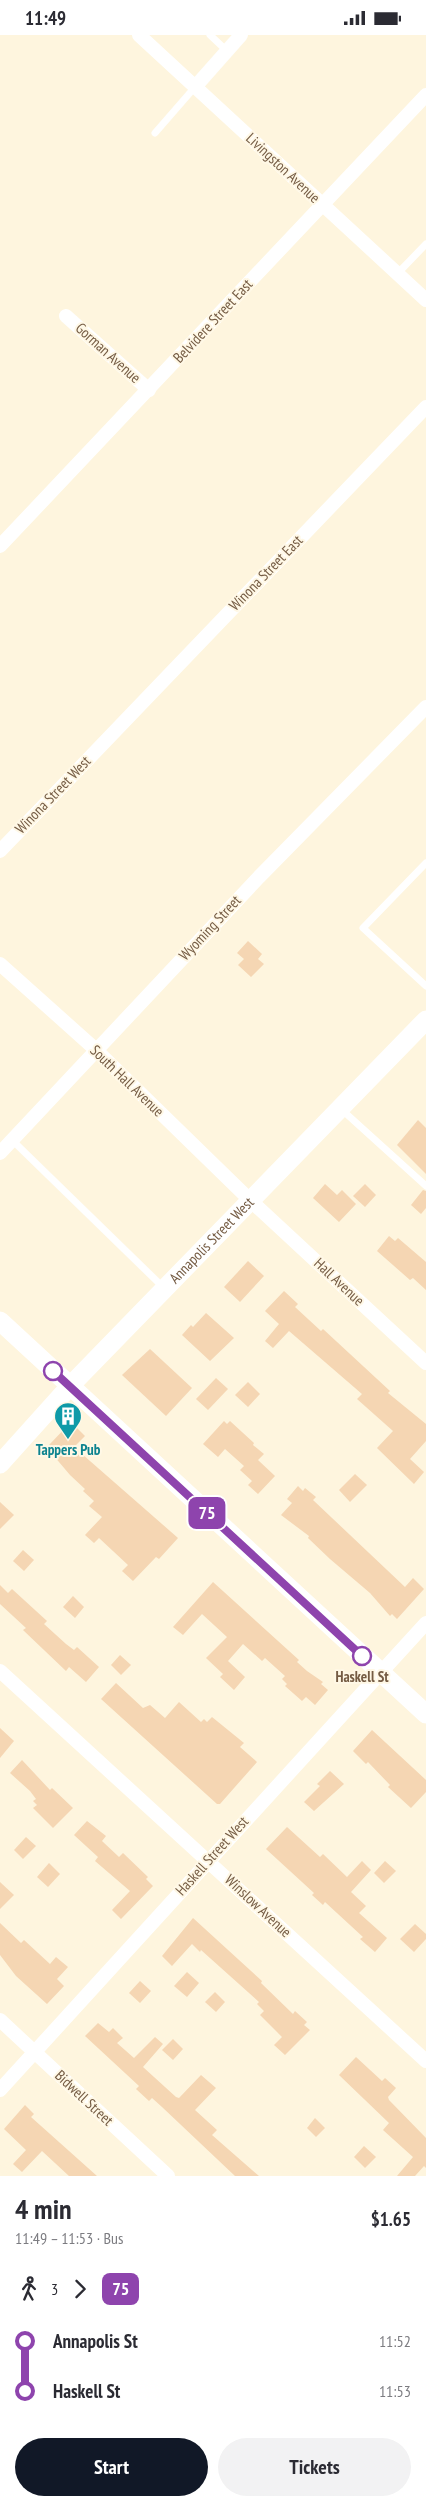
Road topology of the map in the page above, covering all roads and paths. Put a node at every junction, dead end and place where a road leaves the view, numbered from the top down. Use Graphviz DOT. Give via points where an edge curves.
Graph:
graph roads {
  1 [pos="139,35"];
  2 [pos="210,35"];
  3 [pos="241,35"];
  4 [pos="227,51"];
  5 [pos="195,87"];
  6 [pos="426,95"];
  7 [pos="155,133"];
  8 [pos="322,204"];
  9 [pos="426,245"];
  10 [pos="398,273"];
  11 [pos="426,300"];
  12 [pos="66,316"];
  13 [pos="149,390"];
  14 [pos="426,407"];
  15 [pos="0,547"];
  16 [pos="426,707"];
  17 [pos="107,740"];
  18 [pos="0,851"];
  19 [pos="426,863"];
  20 [pos="0,964"];
  21 [pos="426,986"];
  22 [pos="426,1020"];
  23 [pos="95,1049"];
  24 [pos="341,1109"];
  25 [pos="12,1140"];
  26 [pos="0,1153"];
  27 [pos="426,1186"];
  28 [pos="251,1201"];
  29 [pos="165,1289"];
  30 [pos="0,1321"];
  31 [pos="426,1363"];
  32 [pos="70,1386"];
  33 [pos="0,1464"];
  34 [pos="426,1623"];
  35 [pos="0,1671"];
  36 [pos="380,1673"];
  37 [pos="426,1714"];
  38 [pos="208,1860"];
  39 [pos="0,2020"];
  40 [pos="34,2052"];
  41 [pos="426,2061"];
  42 [pos="0,2090"];
  43 [pos="168,2176"];
  1 -- 5 [label="street, Livingston Avenue"];
  2 -- 4 [label="lane"];
  3 -- 4 [label="street"];
  4 -- 5 [label="street"];
  5 -- 7 [label="lane"];
  5 -- 8 [label="street, Livingston Avenue"];
  6 -- 8 [label="street, Belvidere Street East"];
  8 -- 10 [label="street, Livingston Avenue"];
  8 -- 13 [label="street, Belvidere Street East"];
  9 -- 10 [label="lane"];
  10 -- 11 [label="street, Livingston Avenue"];
  12 -- 13 [label="street, Gorman Avenue"];
  13 -- 15 [label="street, Belvidere Street East"];
  14 -- 17 [label="street, Winona Street East"];
  16 -- 23 [label="street, Wyoming Street"];
  17 -- 18 [label="street, Winona Street West"];
  19 -- 21 [label="lane" via="363,928"];
  20 -- 23 [label="street, South Hall Avenue"];
  22 -- 24 [label="street, Annapolis Street West"];
  23 -- 25 [label="street, Wyoming Street"];
  23 -- 28 [label="street, South Hall Avenue"];
  24 -- 27 [label="lane"];
  24 -- 28 [label="street, Annapolis Street West"];
  25 -- 26 [label="street, Wyoming Street"];
  25 -- 29 [label="lane"];
  28 -- 29 [label="street, Annapolis Street West"];
  28 -- 31 [label="street, Hall Avenue"];
  29 -- 32 [label="street, Annapolis Street West"];
  30 -- 32 [label="street"];
  32 -- 33 [label="street, Annapolis Street West"];
  32 -- 36 [label="street"];
  34 -- 36 [label="street, Haskell Street West"];
  35 -- 38 [label="street, Winslow Avenue"];
  36 -- 37 [label="street"];
  36 -- 38 [label="street, Haskell Street West"];
  38 -- 40 [label="street, Haskell Street West"];
  38 -- 41 [label="street, Winslow Avenue"];
  39 -- 40 [label="street, Bidwell Street"];
  40 -- 42 [label="street, Haskell Street West"];
  40 -- 43 [label="street, Bidwell Street"];
}
